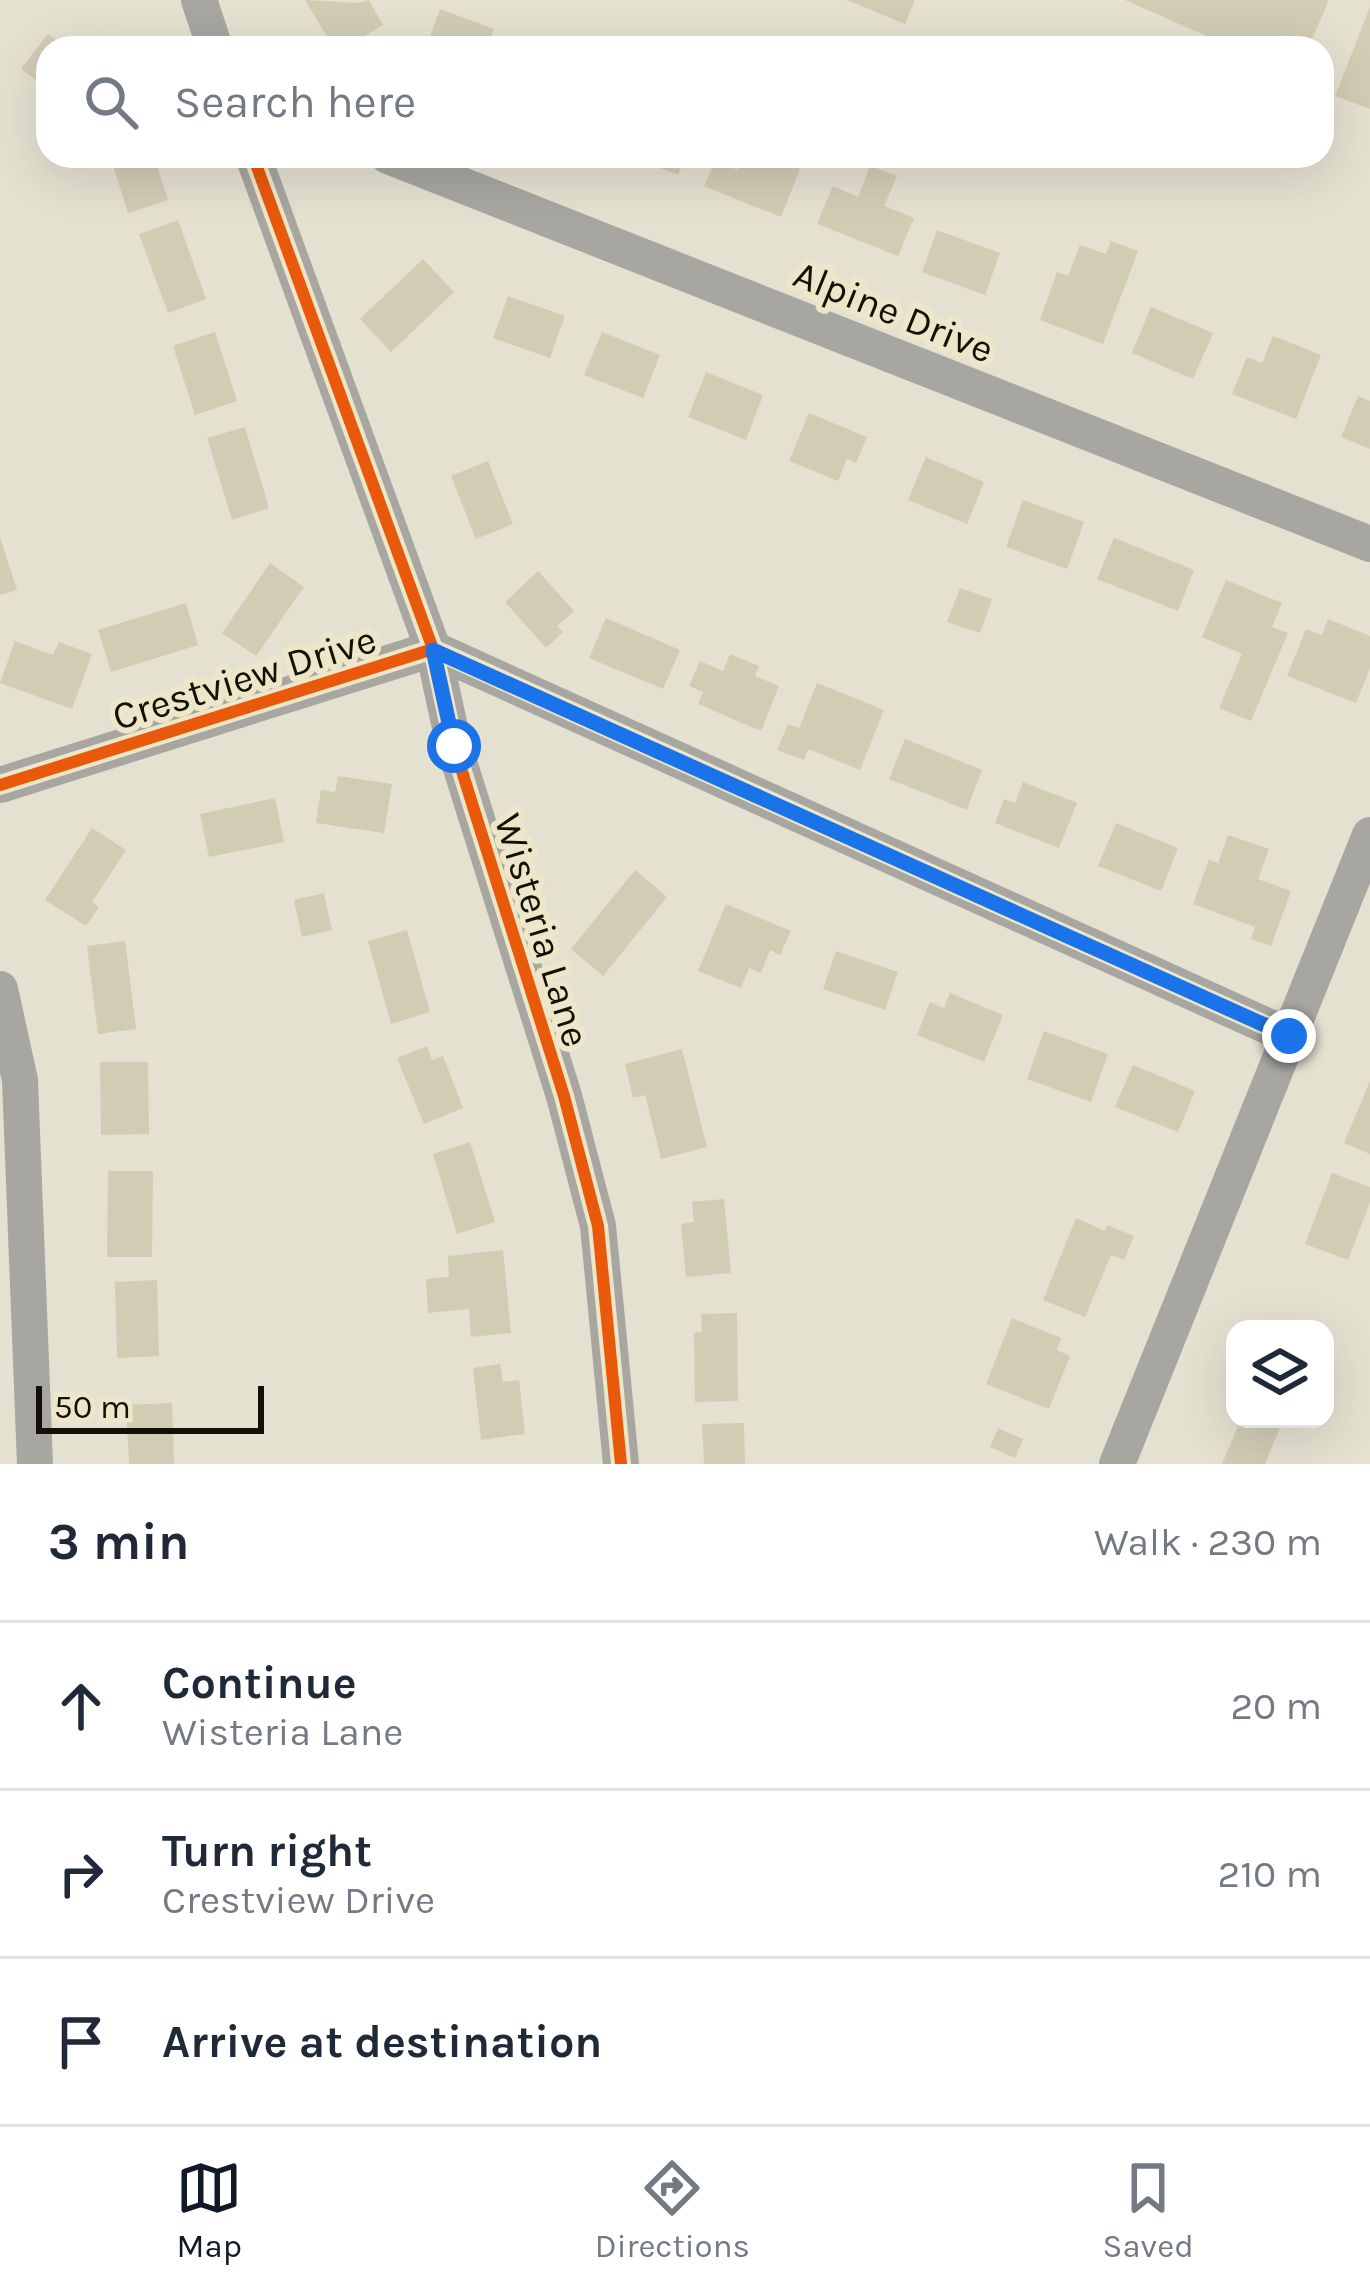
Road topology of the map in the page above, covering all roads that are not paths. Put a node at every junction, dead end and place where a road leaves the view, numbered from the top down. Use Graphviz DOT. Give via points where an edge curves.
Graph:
graph roads {
  1 [pos="199,0"];
  2 [pos="211,36"];
  3 [pos="257,168"];
  4 [pos="418,168"];
  5 [pos="1370,544"];
  6 [pos="433,650"];
  7 [pos="0,785"];
  8 [pos="1370,835"];
  9 [pos="0,989"];
  10 [pos="1289,1036"];
  11 [pos="35,1464"];
  12 [pos="621,1464"];
  13 [pos="1117,1464"];
  1 -- 2 [label="street"];
  3 -- 6 [label="street, Wisteria Lane"];
  4 -- 5 [label="street, Alpine Drive"];
  6 -- 7 [label="street, Crestview Drive"];
  6 -- 10 [label="street, Crestview Drive"];
  6 -- 12 [label="street, Wisteria Lane" via="454,746 598,1226"];
  8 -- 10 [label="street"];
  9 -- 11 [label="street" via="20,1080"];
  10 -- 13 [label="street"];
}
